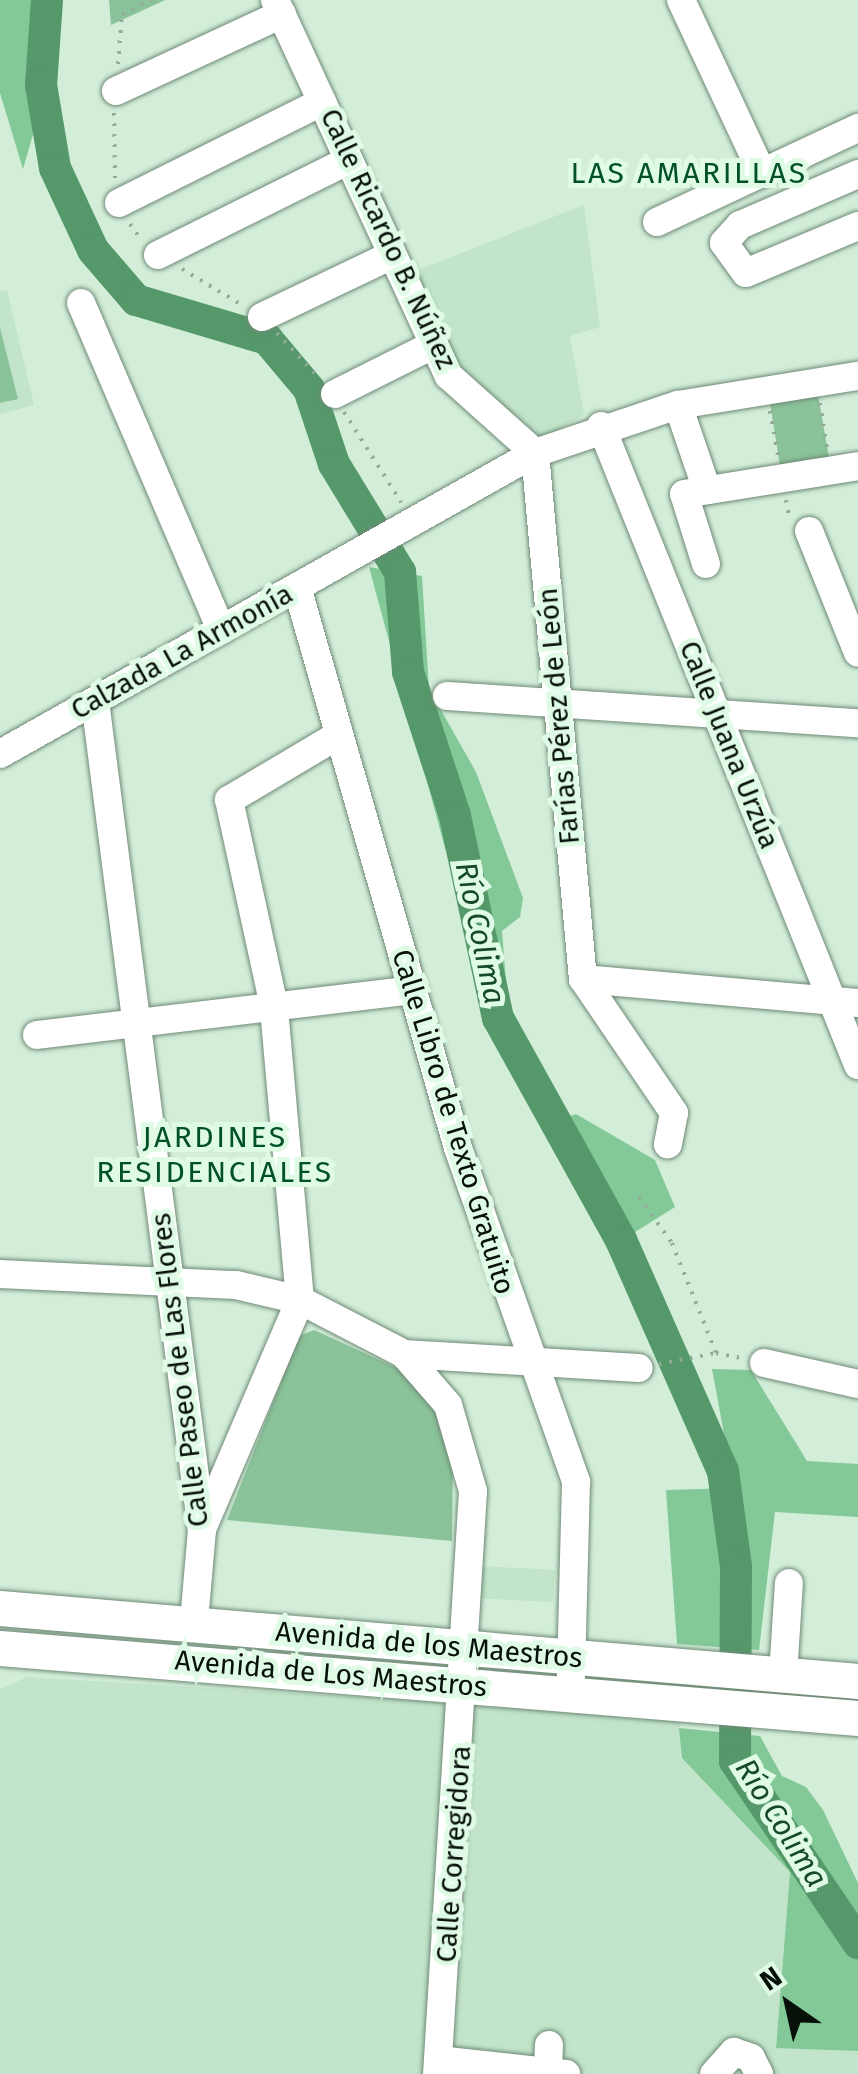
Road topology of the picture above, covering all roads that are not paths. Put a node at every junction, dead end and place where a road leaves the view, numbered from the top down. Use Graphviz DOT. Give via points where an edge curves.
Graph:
graph roads {
  1 [pos="681,0"];
  2 [pos="278,7"];
  3 [pos="116,91"];
  4 [pos="322,102"];
  5 [pos="858,130"];
  6 [pos="349,160"];
  7 [pos="762,173"];
  8 [pos="858,174"];
  9 [pos="118,202"];
  10 [pos="657,222"];
  11 [pos="858,226"];
  12 [pos="158,254"];
  13 [pos="392,255"];
  14 [pos="82,303"];
  15 [pos="262,317"];
  16 [pos="433,345"];
  17 [pos="858,376"];
  18 [pos="335,394"];
  19 [pos="678,405"];
  20 [pos="601,426"];
  21 [pos="535,453"];
  22 [pos="844,468"];
  23 [pos="706,490"];
  24 [pos="809,531"];
  25 [pos="706,564"];
  26 [pos="297,587"];
  27 [pos="221,630"];
  28 [pos="858,653"];
  29 [pos="447,696"];
  30 [pos="95,700"];
  31 [pos="558,703"];
  32 [pos="716,712"];
  33 [pos="858,723"];
  34 [pos="337,736"];
  35 [pos="0,754"];
  36 [pos="583,979"];
  37 [pos="413,990"];
  38 [pos="845,1002"];
  39 [pos="274,1006"];
  40 [pos="136,1023"];
  41 [pos="37,1035"];
  42 [pos="858,1065"];
  43 [pos="668,1144"];
  44 [pos="0,1274"];
  45 [pos="171,1282"];
  46 [pos="300,1300"];
  47 [pos="404,1354"];
  48 [pos="528,1363"];
  49 [pos="764,1363"];
  50 [pos="639,1368"];
  51 [pos="858,1384"];
  52 [pos="202,1530"];
  53 [pos="789,1583"];
  54 [pos="0,1608"];
  55 [pos="194,1622"];
  56 [pos="0,1648"];
  57 [pos="572,1658"];
  58 [pos="468,1666"];
  59 [pos="771,1674"];
  60 [pos="858,1682"];
  61 [pos="570,1694"];
  62 [pos="858,1718"];
  63 [pos="554,2064"];
  64 [pos="437,2067"];
  65 [pos="714,2074"];
  66 [pos="759,2074"];
  1 -- 7 [label="street"];
  2 -- 3 [label="street"];
  2 -- 4 [label="street, Calle Ricardo B. Núñez"];
  4 -- 6 [label="street, Calle Ricardo B. Núñez"];
  4 -- 9 [label="street"];
  5 -- 7 [label="street"];
  6 -- 12 [label="street"];
  6 -- 13 [label="street, Calle Ricardo B. Núñez"];
  7 -- 10 [label="street"];
  8 -- 11 [label="street" via="740,225 724,243 746,273"];
  13 -- 15 [label="street"];
  13 -- 16 [label="street, Calle Ricardo B. Núñez"];
  14 -- 27 [label="street"];
  16 -- 18 [label="street"];
  16 -- 21 [label="street, Calle Ricardo B. Núñez" via="450,376"];
  17 -- 19 [label="street"];
  19 -- 20 [label="street"];
  19 -- 23 [label="street"];
  20 -- 21 [label="street"];
  20 -- 32 [label="street, Calle Juana Urzúa"];
  21 -- 26 [label="street, Calzada La Armonía"];
  21 -- 31 [label="street, Farías Pérez de León"];
  22 -- 23 [label="street"];
  23 -- 25 [label="street" via="684,494"];
  24 -- 28 [label="street"];
  26 -- 27 [label="street, Calzada La Armonía"];
  26 -- 34 [label="street, Calle Libro de Texto Gratuito"];
  27 -- 30 [label="street, Calzada La Armonía"];
  29 -- 31 [label="street"];
  30 -- 35 [label="street, Calzada La Armonía"];
  30 -- 40 [label="street, Calle Paseo de Las Flores"];
  31 -- 32 [label="street"];
  31 -- 36 [label="street, Farías Pérez de León"];
  32 -- 33 [label="street"];
  32 -- 38 [label="street, Calle Juana Urzúa"];
  34 -- 37 [label="street, Calle Libro de Texto Gratuito"];
  34 -- 39 [label="street" via="229,800"];
  36 -- 38 [label="street"];
  36 -- 43 [label="street" via="674,1113"];
  37 -- 39 [label="street"];
  37 -- 48 [label="street, Calle Libro de Texto Gratuito"];
  38 -- 42 [label="street, Calle Juana Urzúa"];
  39 -- 40 [label="street"];
  39 -- 46 [label="street"];
  40 -- 41 [label="street"];
  40 -- 45 [label="street, Calle Paseo de Las Flores"];
  44 -- 45 [label="street"];
  45 -- 46 [label="street"];
  45 -- 52 [label="street, Calle Paseo de Las Flores"];
  46 -- 47 [label="street"];
  46 -- 52 [label="street"];
  47 -- 48 [label="street"];
  47 -- 58 [label="street, Calle Corregidora" via="448,1405 468,1458"];
  48 -- 50 [label="street"];
  48 -- 57 [label="street, Calle Libro de Texto Gratuito" via="576,1482"];
  49 -- 51 [label="street"];
  52 -- 55 [label="street, Calle Paseo de Las Flores"];
  53 -- 59 [label="street"];
  54 -- 55 [label="main road, Avenida de los Maestros"];
  55 -- 58 [label="main road, Avenida de los Maestros"];
  56 -- 58 [label="main road, Avenida de Los Maestros"];
  57 -- 58 [label="main road, Avenida de los Maestros"];
  57 -- 59 [label="main road, Avenida de los Maestros"];
  57 -- 61 [label="street, Calle Libro de Texto Gratuito"];
  58 -- 61 [label="main road, Avenida de Los Maestros"];
  58 -- 64 [label="street, Calle Corregidora"];
  59 -- 60 [label="main road, Avenida de los Maestros"];
  61 -- 62 [label="main road, Avenida de Los Maestros"];
  63 -- 64 [label="street"];
  65 -- 66 [label="street" via="734,2052"];
}
